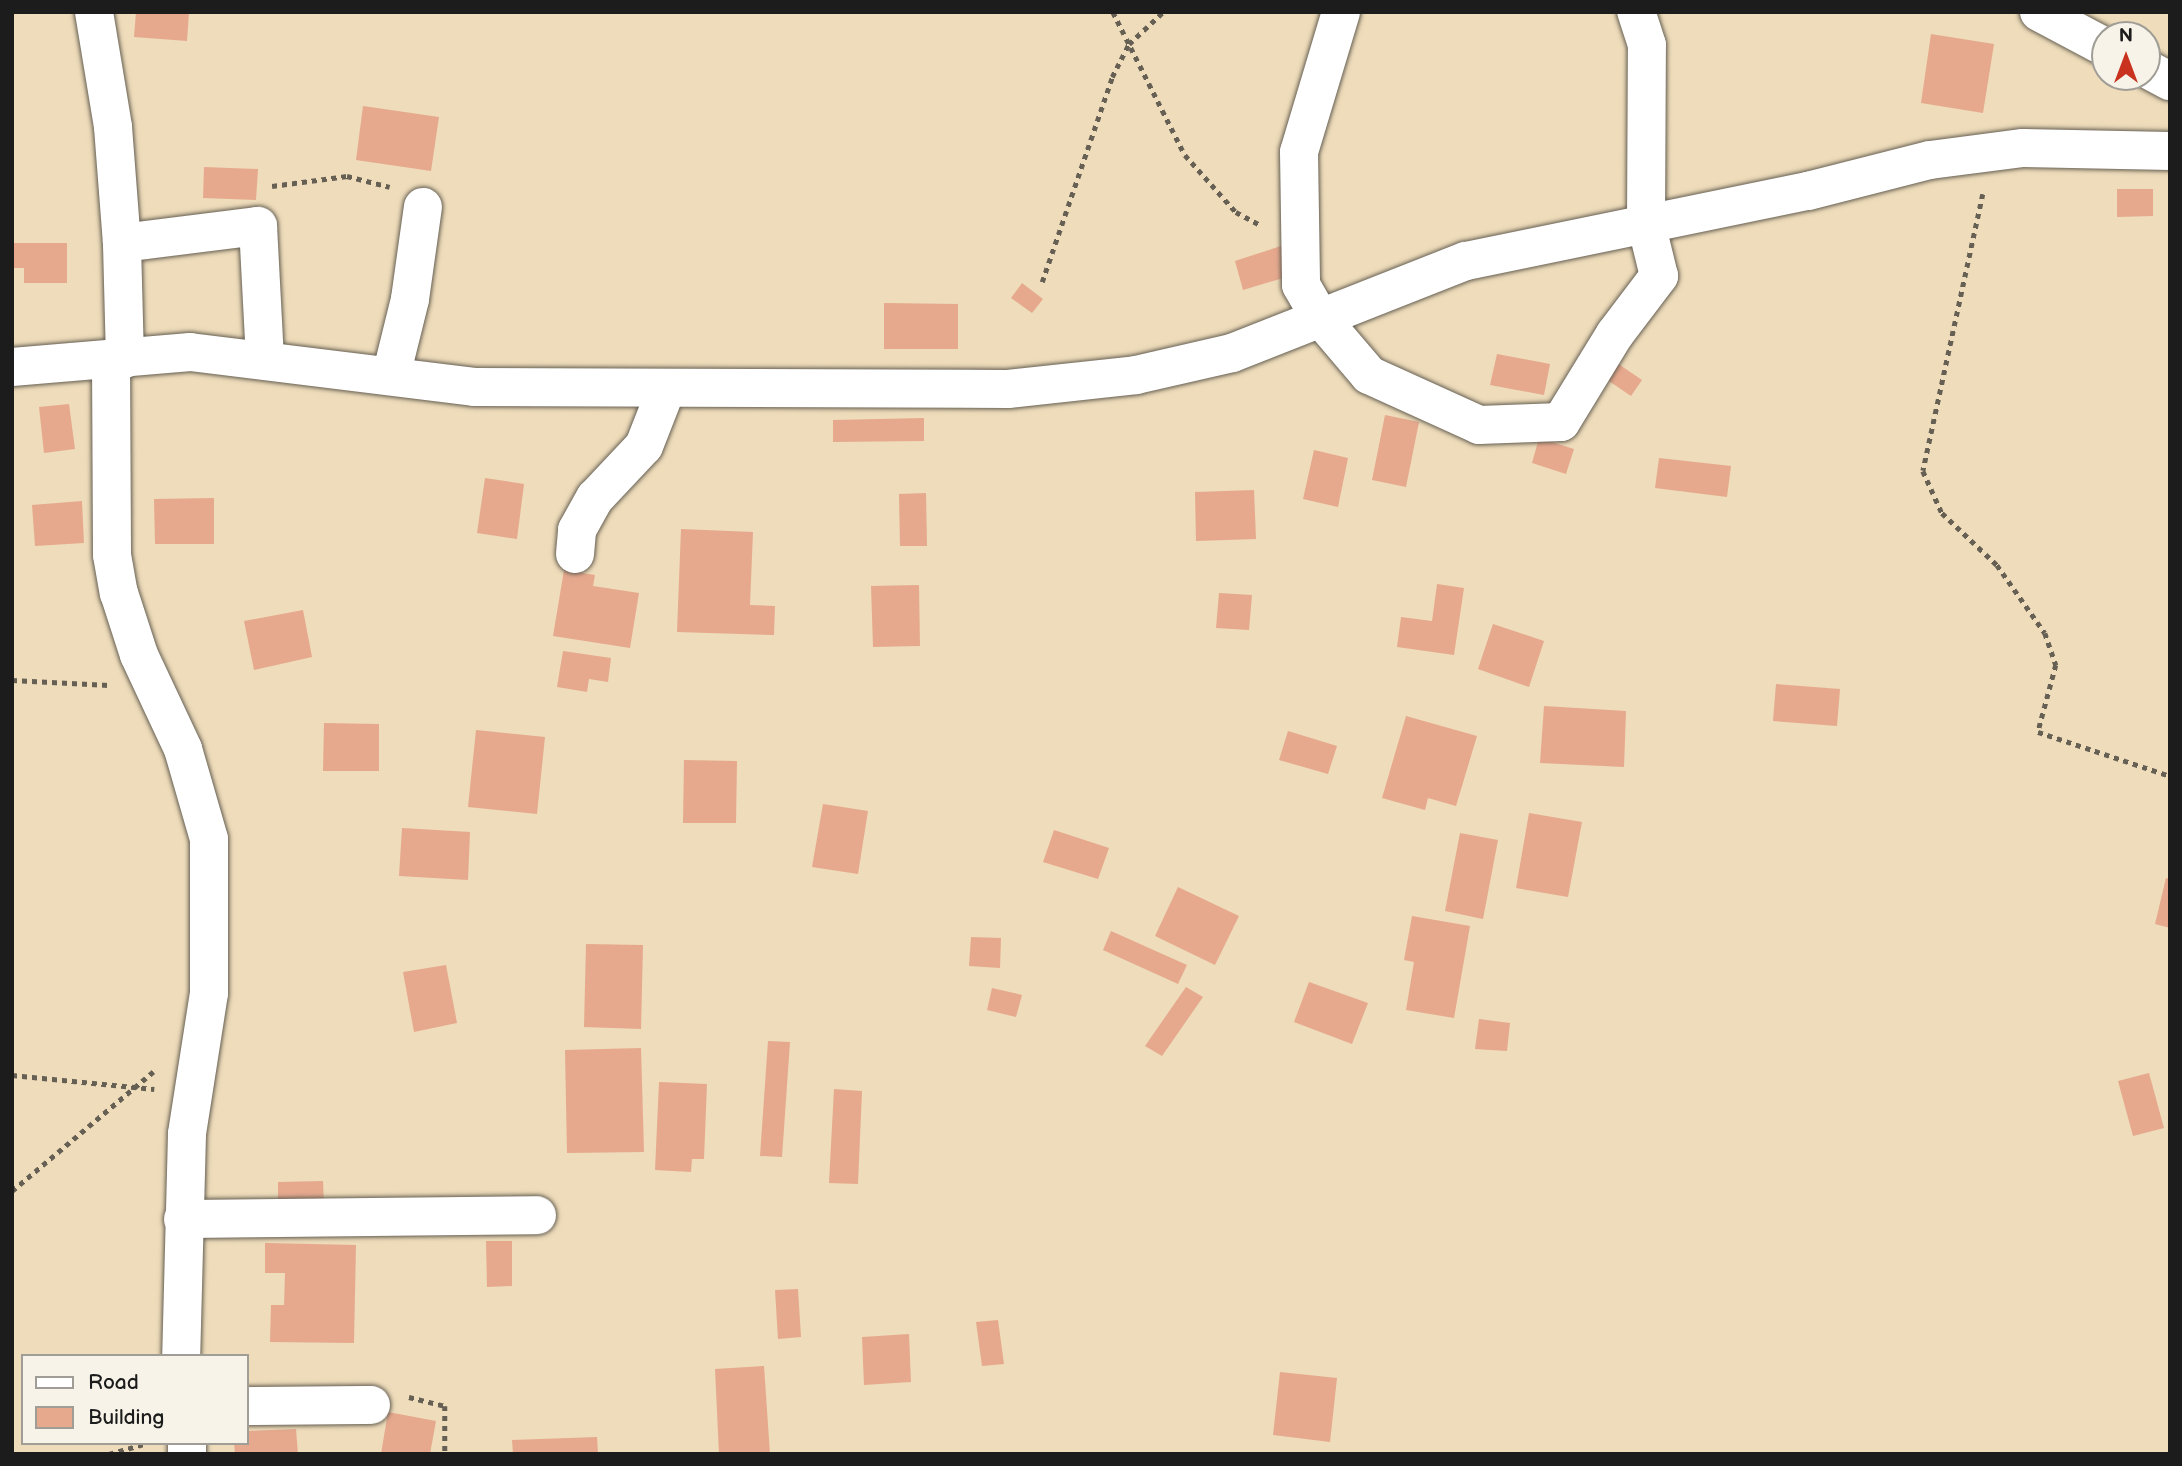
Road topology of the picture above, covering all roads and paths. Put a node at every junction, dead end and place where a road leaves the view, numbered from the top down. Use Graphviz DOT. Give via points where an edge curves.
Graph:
graph roads {
  1 [pos="94,12"];
  2 [pos="1113,12"];
  3 [pos="1163,12"];
  4 [pos="1341,12"];
  5 [pos="1636,12"];
  6 [pos="2039,12"];
  7 [pos="2091,40"];
  8 [pos="1129,44"];
  9 [pos="2170,151"];
  10 [pos="1982,153"];
  11 [pos="423,207"];
  12 [pos="1646,223"];
  13 [pos="258,226"];
  14 [pos="122,243"];
  15 [pos="1300,245"];
  16 [pos="1042,282"];
  17 [pos="1318,315"];
  18 [pos="118,359"];
  19 [pos="265,360"];
  20 [pos="12,367"];
  21 [pos="391,376"];
  22 [pos="666,390"];
  23 [pos="575,554"];
  24 [pos="12,680"];
  25 [pos="155,689"];
  26 [pos="2170,776"];
  27 [pos="158,1067"];
  28 [pos="12,1075"];
  29 [pos="140,1085"];
  30 [pos="192,1100"];
  31 [pos="12,1191"];
  32 [pos="537,1215"];
  33 [pos="183,1219"];
  34 [pos="181,1354"];
  35 [pos="371,1405"];
  36 [pos="248,1406"];
  37 [pos="133,1445"];
  38 [pos="154,1445"];
  39 [pos="177,1448"];
  40 [pos="109,1454"];
  41 [pos="445,1454"];
  1 -- 14 [label="street" via="113,127"];
  2 -- 8 [label="path"];
  3 -- 8 [label="path"];
  4 -- 15 [label="street" via="1299,152"];
  5 -- 12 [label="street" via="1647,45"];
  6 -- 7 [label="street"];
  8 -- 15 [label="path" via="1185,155 1237,212"];
  8 -- 16 [label="path" via="1112,77"];
  9 -- 10 [label="street" via="2023,148"];
  10 -- 12 [label="street" via="1930,160 1808,191"];
  10 -- 26 [label="path" via="1985,182 1923,471 1942,513 1997,565 2045,633 2056,665 2038,732"];
  11 -- 13 [label="path" via="381,181 347,176 272,186"];
  11 -- 21 [label="street" via="410,299"];
  12 -- 17 [label="street" via="1466,261"];
  12 -- 17 [label="street" via="1659,276 1615,334 1561,422 1479,425 1414,397 1369,375"];
  13 -- 14 [label="street"];
  13 -- 19 [label="street"];
  14 -- 18 [label="street"];
  15 -- 17 [label="street" via="1301,285"];
  17 -- 22 [label="street" via="1232,353 1136,375 1008,388"];
  18 -- 19 [label="street" via="190,352"];
  18 -- 20 [label="street"];
  18 -- 25 [label="street" via="112,555 119,593"];
  19 -- 21 [label="street"];
  21 -- 22 [label="street" via="474,387"];
  22 -- 23 [label="street" via="644,446 595,498 577,530"];
  24 -- 25 [label="path"];
  25 -- 30 [label="street" via="183,749 209,839 209,993"];
  27 -- 29 [label="path"];
  28 -- 29 [label="path"];
  29 -- 30 [label="path"];
  29 -- 31 [label="path"];
  30 -- 33 [label="street"];
  32 -- 33 [label="street"];
  33 -- 34 [label="street"];
  35 -- 36 [label="street"];
  35 -- 41 [label="path" via="408,1397 445,1406"];
  37 -- 40 [label="path"];
  38 -- 39 [label="path"];
}
